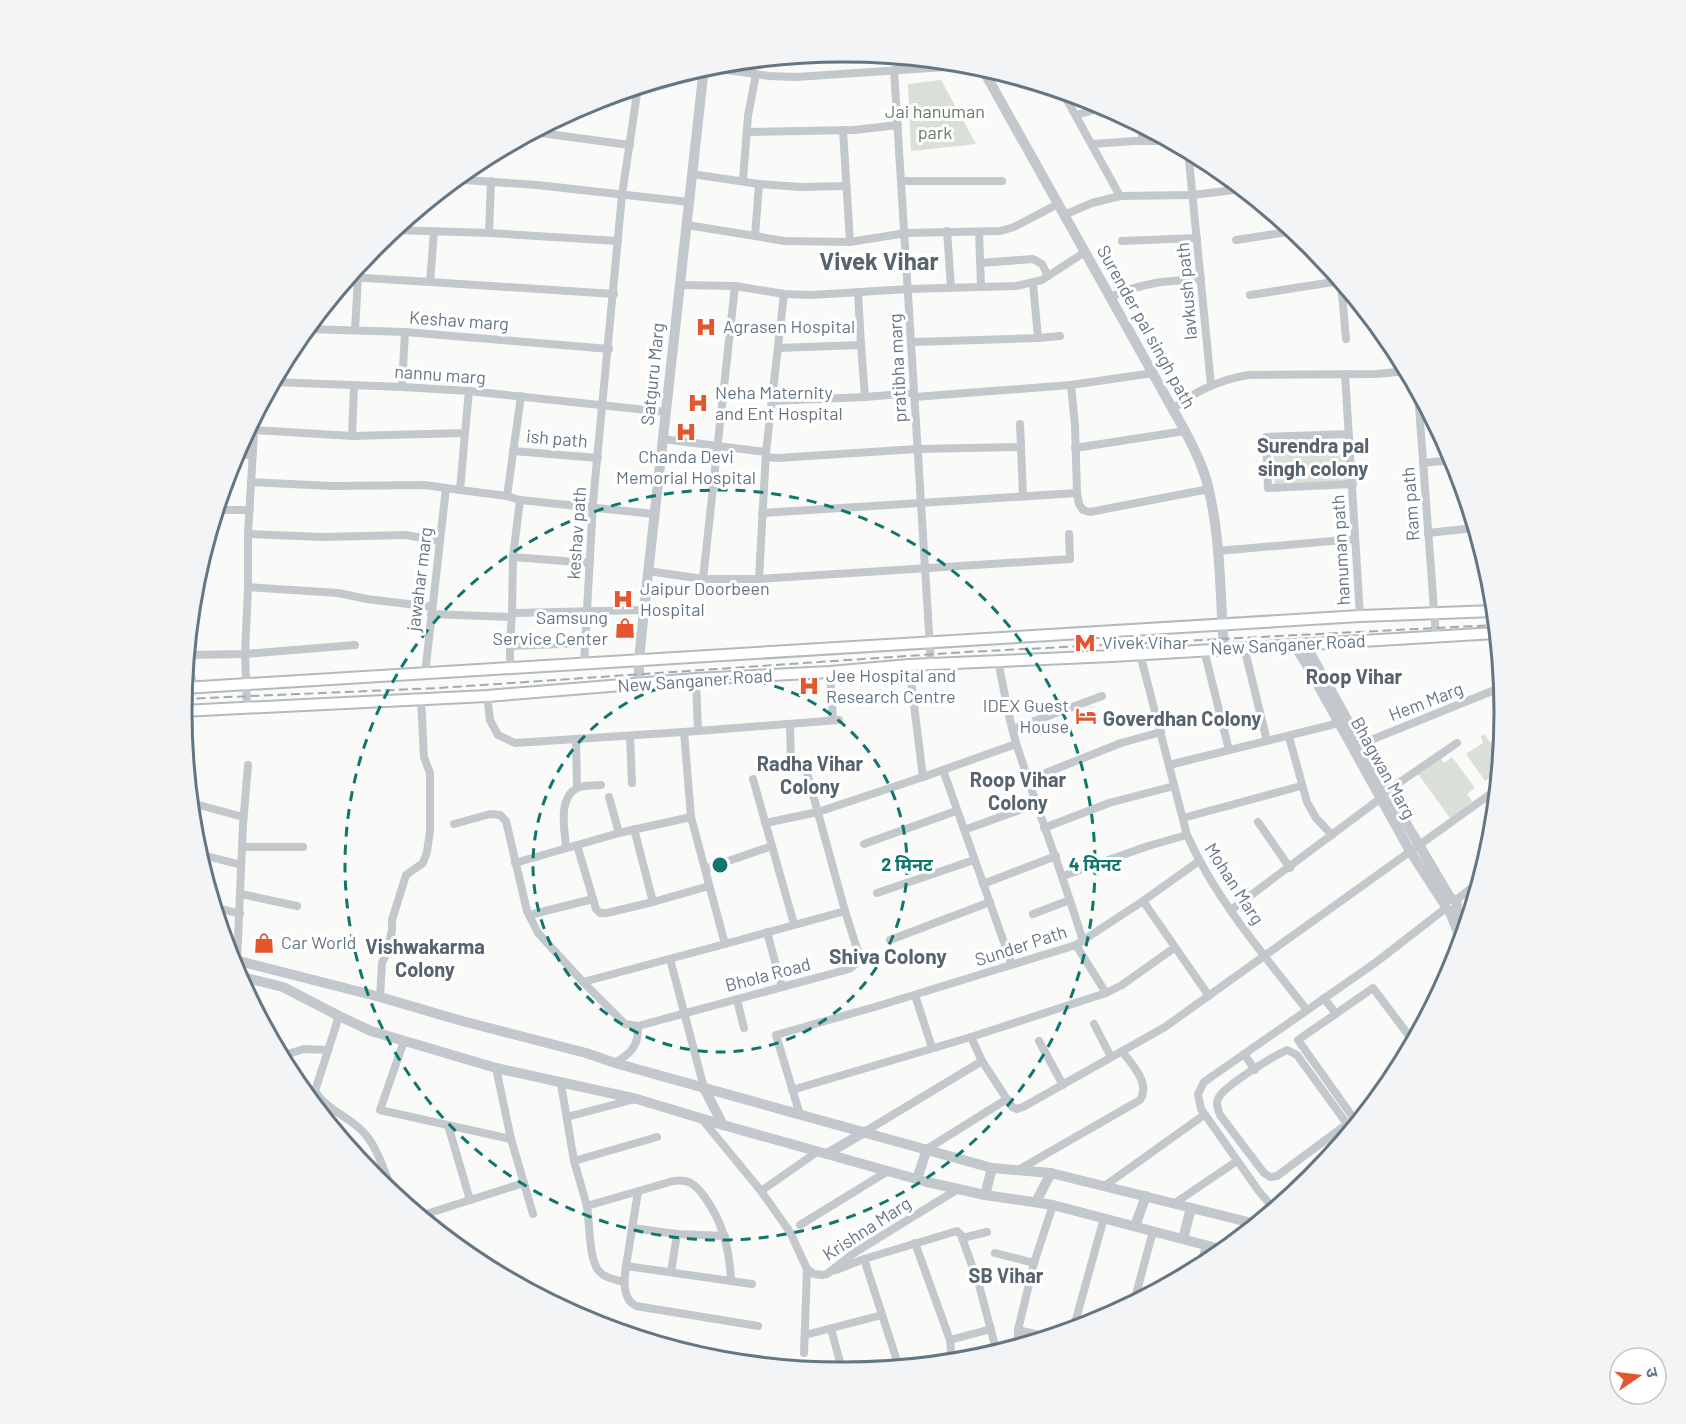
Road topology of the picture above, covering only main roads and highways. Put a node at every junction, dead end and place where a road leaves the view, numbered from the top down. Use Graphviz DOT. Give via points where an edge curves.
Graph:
graph roads {
  1 [pos="1485,611"];
  2 [pos="1489,633"];
  3 [pos="193,688"];
  4 [pos="192,711"];
  1 -- 3 [label="main road, New Sanganer Road"];
  2 -- 4 [label="main road, New Sanganer Road" via="909,664 487,696"];
}
